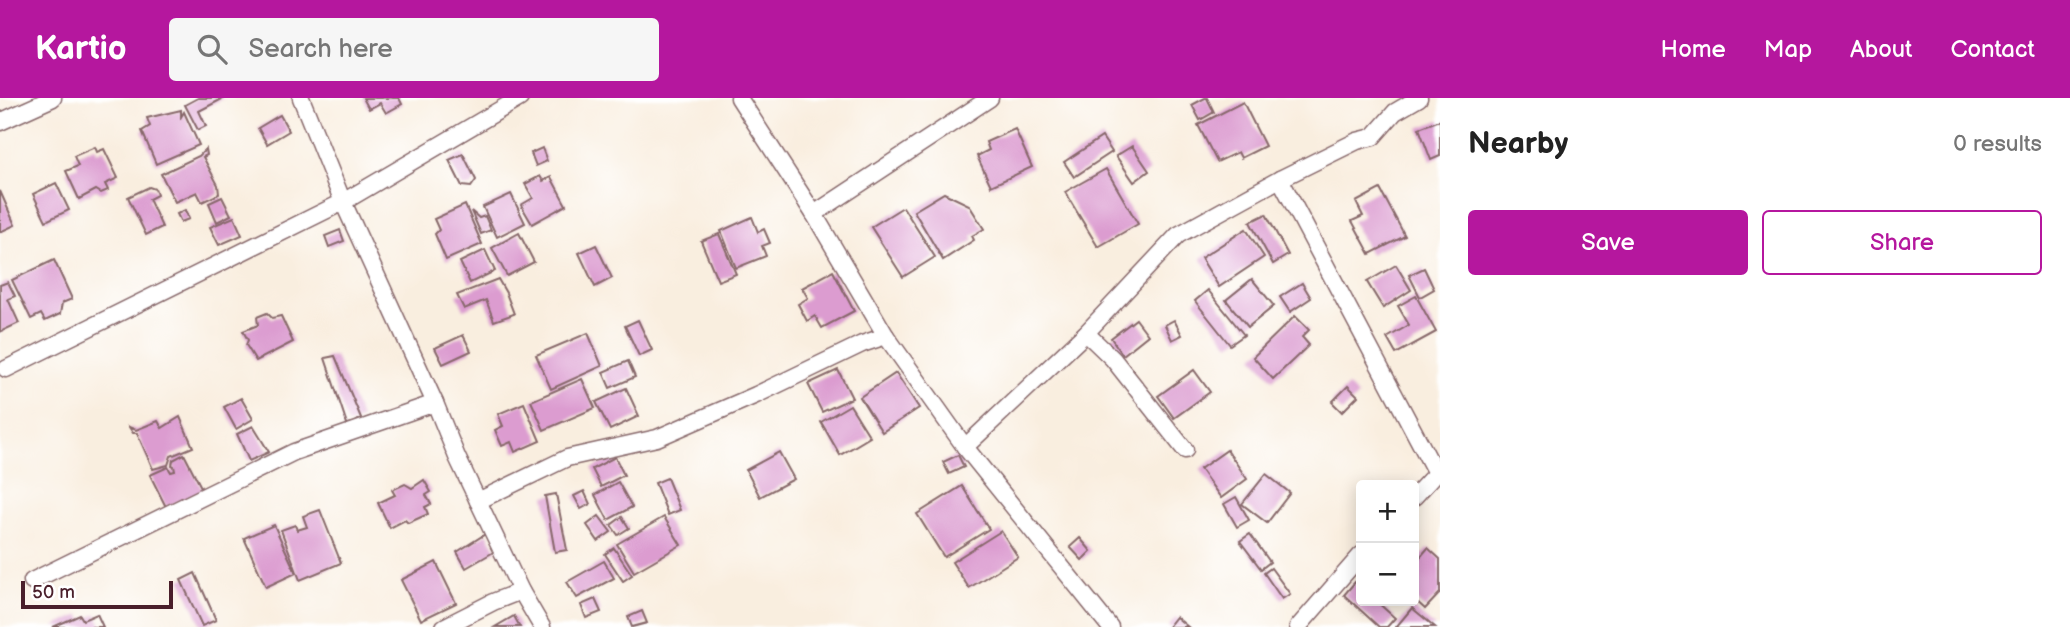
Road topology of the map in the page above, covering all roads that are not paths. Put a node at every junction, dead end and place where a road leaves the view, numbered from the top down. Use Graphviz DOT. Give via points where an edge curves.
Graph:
graph roads {
  1 [pos="53,98"];
  2 [pos="301,98"];
  3 [pos="520,98"];
  4 [pos="739,98"];
  5 [pos="990,98"];
  6 [pos="1419,98"];
  7 [pos="0,122"];
  8 [pos="1280,179"];
  9 [pos="343,202"];
  10 [pos="814,214"];
  11 [pos="1086,333"];
  12 [pos="886,336"];
  13 [pos="6,369"];
  14 [pos="435,403"];
  15 [pos="965,447"];
  16 [pos="1185,450"];
  17 [pos="1438,471"];
  18 [pos="1419,492"];
  19 [pos="478,501"];
  20 [pos="1356,561"];
  21 [pos="32,581"];
  22 [pos="521,591"];
  23 [pos="444,627"];
  24 [pos="542,627"];
  25 [pos="1110,627"];
  26 [pos="1298,627"];
  1 -- 7 [label="street"];
  2 -- 9 [label="street"];
  3 -- 9 [label="street"];
  4 -- 10 [label="street"];
  5 -- 10 [label="street"];
  6 -- 8 [label="street" via="1395,112 1373,137"];
  8 -- 11 [label="street" via="1178,235"];
  8 -- 17 [label="street"];
  9 -- 13 [label="street"];
  9 -- 14 [label="street"];
  10 -- 12 [label="street"];
  11 -- 15 [label="street"];
  11 -- 16 [label="street" via="1113,359"];
  12 -- 15 [label="street"];
  12 -- 19 [label="street" via="657,438 566,458"];
  14 -- 19 [label="street"];
  14 -- 21 [label="street" via="294,452"];
  15 -- 25 [label="street"];
  17 -- 18 [label="street"];
  19 -- 22 [label="street"];
  20 -- 26 [label="street"];
  22 -- 23 [label="street"];
  22 -- 24 [label="street"];
}
